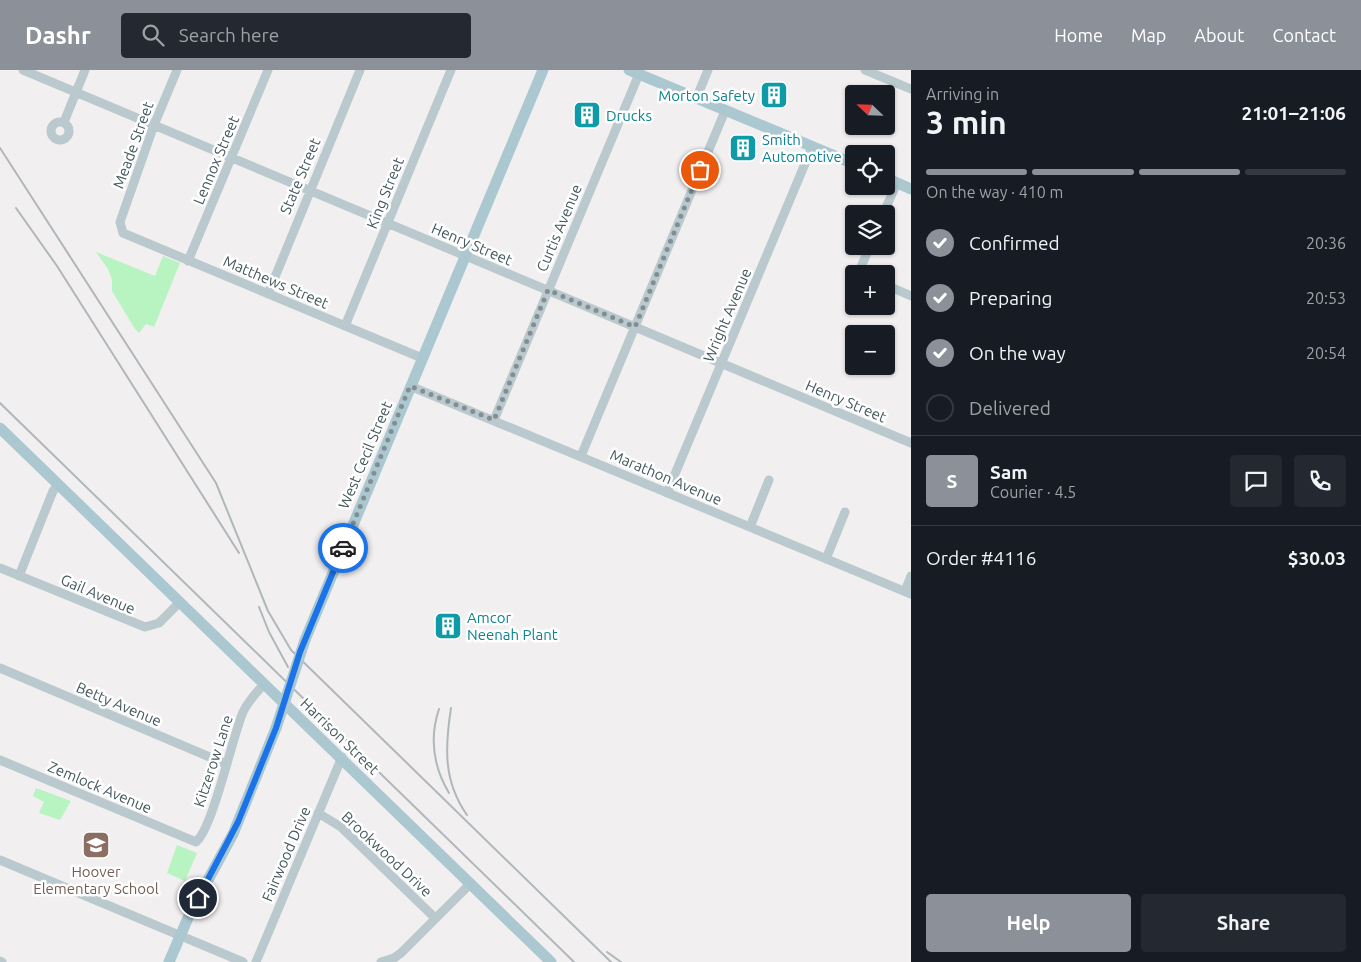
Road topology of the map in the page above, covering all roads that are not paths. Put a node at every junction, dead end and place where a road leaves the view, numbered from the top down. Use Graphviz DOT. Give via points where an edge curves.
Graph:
graph roads {
  1 [pos="23,70"];
  2 [pos="85,70"];
  3 [pos="177,70"];
  4 [pos="268,70"];
  5 [pos="360,70"];
  6 [pos="451,70"];
  7 [pos="543,70"];
  8 [pos="708,70"];
  9 [pos="866,70"];
  10 [pos="634,72"];
  11 [pos="911,89"];
  12 [pos="76,92"];
  13 [pos="696,98"];
  14 [pos="725,110"];
  15 [pos="64,122"];
  16 [pos="154,125"];
  17 [pos="812,147"];
  18 [pos="232,158"];
  19 [pos="845,160"];
  20 [pos="895,182"];
  21 [pos="911,189"];
  22 [pos="309,190"];
  23 [pos="388,223"];
  24 [pos="121,230"];
  25 [pos="464,256"];
  26 [pos="188,261"];
  27 [pos="895,289"];
  28 [pos="548,290"];
  29 [pos="268,294"];
  30 [pos="911,296"];
  31 [pos="345,326"];
  32 [pos="635,327"];
  33 [pos="422,358"];
  34 [pos="721,364"];
  35 [pos="410,386"];
  36 [pos="494,420"];
  37 [pos="0,428"];
  38 [pos="911,443"];
  39 [pos="581,456"];
  40 [pos="769,480"];
  41 [pos="58,485"];
  42 [pos="667,493"];
  43 [pos="845,512"];
  44 [pos="750,527"];
  45 [pos="826,559"];
  46 [pos="0,568"];
  47 [pos="19,576"];
  48 [pos="911,576"];
  49 [pos="908,592"];
  50 [pos="180,602"];
  51 [pos="0,668"];
  52 [pos="264,684"];
  53 [pos="342,757"];
  54 [pos="0,760"];
  55 [pos="226,764"];
  56 [pos="318,813"];
  57 [pos="189,840"];
  58 [pos="0,860"];
  59 [pos="471,883"];
  60 [pos="435,918"];
  61 [pos="180,936"];
  62 [pos="169,962"];
  63 [pos="243,962"];
  64 [pos="256,962"];
  65 [pos="381,962"];
  66 [pos="551,962"];
  1 -- 12 [label="street, Henry Street"];
  2 -- 12 [label="street"];
  3 -- 16 [label="street, Meade Street"];
  4 -- 18 [label="street, Lennox Street"];
  5 -- 22 [label="street, State Street"];
  6 -- 23 [label="street, King Street"];
  7 -- 25 [label="main road, West Cecil Street"];
  8 -- 13 [label="street"];
  9 -- 11 [label="street"];
  10 -- 13 [label="main road"];
  10 -- 28 [label="street, Curtis Avenue"];
  12 -- 15 [label="street"];
  12 -- 16 [label="street, Henry Street"];
  13 -- 14 [label="main road"];
  14 -- 17 [label="main road"];
  14 -- 32 [label="street"];
  16 -- 18 [label="street, Henry Street"];
  16 -- 24 [label="street, Meade Street" via="120,222"];
  17 -- 19 [label="main road"];
  17 -- 34 [label="street, Wright Avenue"];
  18 -- 22 [label="street, Henry Street"];
  18 -- 26 [label="street, Lennox Street"];
  20 -- 21 [label="main road"];
  22 -- 23 [label="street, Henry Street"];
  22 -- 29 [label="street, State Street"];
  23 -- 25 [label="street, Henry Street"];
  23 -- 31 [label="street, King Street"];
  24 -- 26 [label="street, Matthews Street" via="129,237"];
  25 -- 28 [label="street, Henry Street"];
  25 -- 33 [label="main road, West Cecil Street"];
  26 -- 29 [label="street, Matthews Street"];
  27 -- 30 [label="street"];
  28 -- 32 [label="street, Henry Street"];
  28 -- 36 [label="street, Curtis Avenue"];
  29 -- 31 [label="street, Matthews Street"];
  31 -- 33 [label="street, Matthews Street"];
  32 -- 34 [label="street, Henry Street"];
  32 -- 39 [label="street"];
  33 -- 35 [label="main road, West Cecil Street"];
  34 -- 38 [label="street, Henry Street"];
  34 -- 42 [label="street, Wright Avenue"];
  35 -- 36 [label="street, Marathon Avenue"];
  35 -- 61 [label="main road, West Cecil Street, bridge" via="304,640 276,728 233,834"];
  36 -- 39 [label="street, Marathon Avenue"];
  37 -- 41 [label="main road, Harrison Street"];
  39 -- 42 [label="street, Marathon Avenue"];
  40 -- 44 [label="street"];
  41 -- 47 [label="street"];
  41 -- 50 [label="main road, Harrison Street"];
  42 -- 44 [label="street, Marathon Avenue"];
  43 -- 45 [label="street"];
  44 -- 45 [label="street, Marathon Avenue"];
  45 -- 49 [label="street, Marathon Avenue"];
  46 -- 47 [label="street, Gail Avenue"];
  47 -- 50 [label="street, Gail Avenue" via="144,627 159,623"];
  48 -- 49 [label="street"];
  50 -- 52 [label="main road, Harrison Street"];
  51 -- 55 [label="street, Betty Avenue"];
  52 -- 53 [label="main road, Harrison Street"];
  52 -- 55 [label="street, Kitzerow Lane" via="244,711"];
  53 -- 56 [label="street, Fairwood Drive"];
  53 -- 59 [label="main road, Harrison Street"];
  54 -- 57 [label="street, Zemlock Avenue"];
  55 -- 57 [label="street, Kitzerow Lane" via="201,836 196,842"];
  56 -- 60 [label="street, Brookwood Drive" via="341,827"];
  56 -- 64 [label="street, Fairwood Drive"];
  58 -- 61 [label="street"];
  59 -- 60 [label="street"];
  59 -- 66 [label="main road, Harrison Street"];
  60 -- 65 [label="street" via="396,957"];
  61 -- 62 [label="main road, West Cecil Street"];
  61 -- 63 [label="street"];
}
